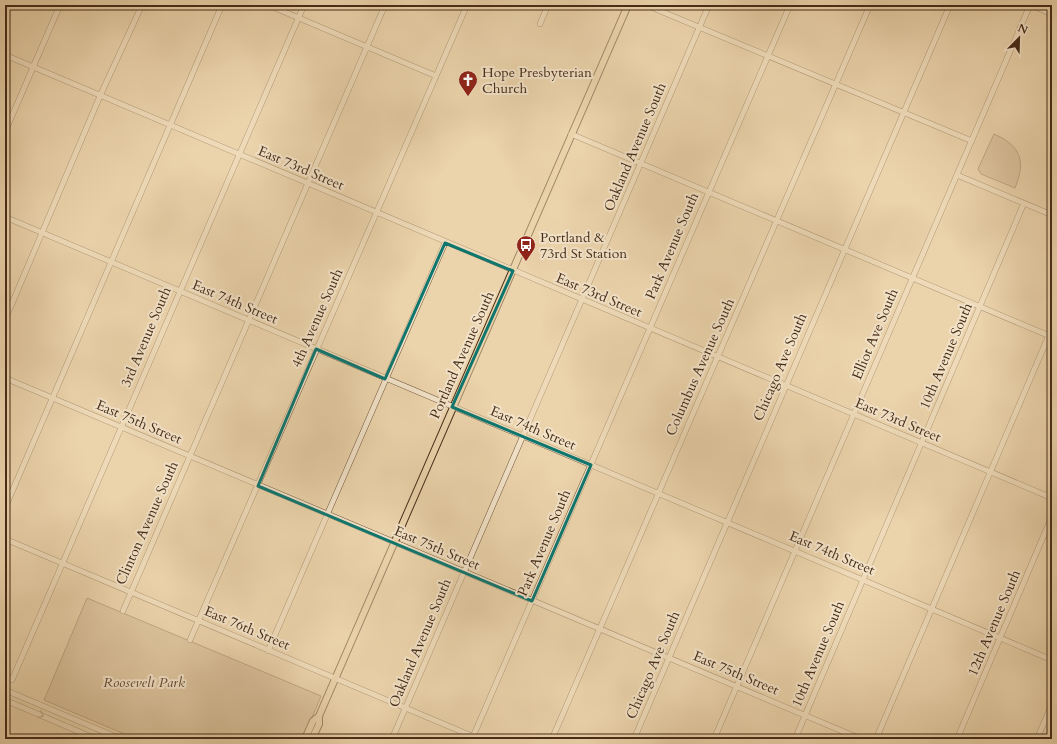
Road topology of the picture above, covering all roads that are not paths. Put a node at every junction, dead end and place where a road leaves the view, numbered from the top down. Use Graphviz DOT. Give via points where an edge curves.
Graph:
graph roads {
  1 [pos="60,5"];
  2 [pos="142,5"];
  3 [pos="222,5"];
  4 [pos="268,5"];
  5 [pos="304,5"];
  6 [pos="385,5"];
  7 [pos="466,5"];
  8 [pos="548,5"];
  9 [pos="628,5"];
  10 [pos="646,5"];
  11 [pos="709,5"];
  12 [pos="790,5"];
  13 [pos="870,5"];
  14 [pos="950,5"];
  15 [pos="1031,5"];
  16 [pos="1052,14"];
  17 [pos="298,18"];
  18 [pos="540,24"];
  19 [pos="700,28"];
  20 [pos="366,47"];
  21 [pos="5,55"];
  22 [pos="768,56"];
  23 [pos="33,67"];
  24 [pos="436,76"];
  25 [pos="835,84"];
  26 [pos="100,96"];
  27 [pos="904,112"];
  28 [pos="170,125"];
  29 [pos="5,132"];
  30 [pos="571,134"];
  31 [pos="972,141"];
  32 [pos="239,155"];
  33 [pos="641,164"];
  34 [pos="957,175"];
  35 [pos="307,184"];
  36 [pos="709,192"];
  37 [pos="1024,204"];
  38 [pos="376,213"];
  39 [pos="1052,215"];
  40 [pos="5,217"];
  41 [pos="776,220"];
  42 [pos="42,233"];
  43 [pos="445,243"];
  44 [pos="845,249"];
  45 [pos="111,262"];
  46 [pos="513,271"];
  47 [pos="913,277"];
  48 [pos="179,291"];
  49 [pos="582,300"];
  50 [pos="980,306"];
  51 [pos="5,320"];
  52 [pos="248,320"];
  53 [pos="1052,328"];
  54 [pos="650,329"];
  55 [pos="1050,336"];
  56 [pos="316,349"];
  57 [pos="718,357"];
  58 [pos="5,378"];
  59 [pos="385,378"];
  60 [pos="786,385"];
  61 [pos="52,398"];
  62 [pos="452,407"];
  63 [pos="854,414"];
  64 [pos="121,427"];
  65 [pos="523,436"];
  66 [pos="922,443"];
  67 [pos="189,456"];
  68 [pos="591,465"];
  69 [pos="990,472"];
  70 [pos="258,486"];
  71 [pos="658,493"];
  72 [pos="1052,498"];
  73 [pos="5,508"];
  74 [pos="326,515"];
  75 [pos="1052,516"];
  76 [pos="727,522"];
  77 [pos="5,539"];
  78 [pos="394,542"];
  79 [pos="795,551"];
  80 [pos="62,564"];
  81 [pos="464,572"];
  82 [pos="863,580"];
  83 [pos="130,592"];
  84 [pos="532,601"];
  85 [pos="932,608"];
  86 [pos="123,611"];
  87 [pos="198,621"];
  88 [pos="600,628"];
  89 [pos="1000,639"];
  90 [pos="190,640"];
  91 [pos="268,651"];
  92 [pos="668,658"];
  93 [pos="1052,660"];
  94 [pos="5,679"];
  95 [pos="336,680"];
  96 [pos="736,687"];
  97 [pos="5,690"];
  98 [pos="5,700"];
  99 [pos="1052,704"];
  100 [pos="405,709"];
  101 [pos="805,715"];
  102 [pos="319,716"];
  103 [pos="473,738"];
  104 [pos="96,739"];
  105 [pos="121,739"];
  106 [pos="305,739"];
  107 [pos="312,739"];
  108 [pos="392,739"];
  109 [pos="479,739"];
  110 [pos="552,739"];
  111 [pos="634,739"];
  112 [pos="714,739"];
  113 [pos="795,739"];
  114 [pos="861,739"];
  115 [pos="876,739"];
  116 [pos="957,739"];
  117 [pos="1037,739"];
  1 -- 23 [label="street"];
  2 -- 26 [label="street"];
  3 -- 28 [label="street"];
  4 -- 17 [label="street"];
  5 -- 17 [label="street, 3rd Avenue South"];
  6 -- 20 [label="street, Clinton Avenue South"];
  7 -- 24 [label="street, 4th Avenue South"];
  8 -- 18 [label="street"];
  9 -- 30 [label="main road, Portland Avenue South"];
  10 -- 19 [label="street"];
  11 -- 19 [label="street, Oakland Avenue South"];
  12 -- 22 [label="street, Park Avenue South"];
  13 -- 25 [label="street, Columbus Avenue South"];
  14 -- 27 [label="street, Chicago Ave South"];
  15 -- 16 [label="street"];
  15 -- 31 [label="street, Elliot Ave South"];
  17 -- 20 [label="street"];
  17 -- 32 [label="street, 3rd Avenue South"];
  19 -- 22 [label="street"];
  19 -- 33 [label="street, Oakland Avenue South"];
  20 -- 24 [label="street"];
  20 -- 35 [label="street, Clinton Avenue South"];
  21 -- 23 [label="street, East 73rd Street"];
  22 -- 25 [label="street"];
  22 -- 36 [label="street, Park Avenue South"];
  23 -- 26 [label="street, East 73rd Street"];
  23 -- 29 [label="street"];
  24 -- 38 [label="street, 4th Avenue South"];
  25 -- 27 [label="street"];
  25 -- 41 [label="street, Columbus Avenue South"];
  26 -- 28 [label="street, East 73rd Street"];
  26 -- 42 [label="street"];
  27 -- 31 [label="street"];
  27 -- 44 [label="street, Chicago Ave South"];
  28 -- 32 [label="street, East 73rd Street"];
  28 -- 45 [label="street"];
  30 -- 33 [label="street"];
  30 -- 46 [label="main road, Portland Avenue South"];
  31 -- 34 [label="street, Elliot Ave South"];
  32 -- 35 [label="street, East 73rd Street"];
  32 -- 48 [label="street, 3rd Avenue South"];
  33 -- 36 [label="street"];
  33 -- 49 [label="street, Oakland Avenue South"];
  34 -- 37 [label="street"];
  34 -- 47 [label="street, Elliot Ave South"];
  35 -- 38 [label="street, East 73rd Street"];
  35 -- 52 [label="street, Clinton Avenue South"];
  36 -- 41 [label="street"];
  36 -- 54 [label="street, Park Avenue South"];
  37 -- 39 [label="street"];
  37 -- 50 [label="street, 10th Avenue South"];
  38 -- 43 [label="street, East 73rd Street"];
  38 -- 56 [label="street, 4th Avenue South"];
  40 -- 42 [label="street, East 74th Street"];
  41 -- 44 [label="street"];
  41 -- 57 [label="street, Columbus Avenue South"];
  42 -- 45 [label="street, East 74th Street"];
  42 -- 51 [label="street"];
  43 -- 46 [label="street, East 73rd Street"];
  43 -- 59 [label="street"];
  44 -- 47 [label="street"];
  44 -- 60 [label="street, Chicago Ave South"];
  45 -- 48 [label="street, East 74th Street"];
  45 -- 61 [label="street"];
  46 -- 49 [label="street, East 73rd Street"];
  46 -- 62 [label="main road, Portland Avenue South"];
  47 -- 50 [label="street"];
  47 -- 63 [label="street, Elliot Ave South"];
  48 -- 52 [label="street, East 74th Street"];
  48 -- 64 [label="street, 3rd Avenue South"];
  49 -- 54 [label="street, East 73rd Street"];
  49 -- 65 [label="street, Oakland Avenue South"];
  50 -- 55 [label="street"];
  50 -- 66 [label="street, 10th Avenue South"];
  52 -- 56 [label="street, East 74th Street"];
  52 -- 67 [label="street, Clinton Avenue South"];
  53 -- 55 [label="street"];
  54 -- 57 [label="street, East 73rd Street"];
  54 -- 68 [label="street, Park Avenue South"];
  55 -- 69 [label="street"];
  56 -- 59 [label="street, East 74th Street"];
  56 -- 70 [label="street, 4th Avenue South"];
  57 -- 60 [label="street, East 73rd Street"];
  57 -- 71 [label="street, Columbus Avenue South"];
  58 -- 61 [label="street, East 75th Street"];
  59 -- 62 [label="street, East 74th Street"];
  59 -- 74 [label="street"];
  60 -- 63 [label="street, East 73rd Street"];
  60 -- 76 [label="street, Chicago Ave South"];
  61 -- 64 [label="street, East 75th Street"];
  61 -- 73 [label="street"];
  62 -- 65 [label="street, East 74th Street"];
  62 -- 78 [label="main road, Portland Avenue South"];
  63 -- 66 [label="street, East 73rd Street"];
  63 -- 79 [label="street, Elliot Ave South"];
  64 -- 67 [label="street, East 75th Street"];
  64 -- 80 [label="street, 3rd Avenue South"];
  65 -- 68 [label="street, East 74th Street"];
  65 -- 81 [label="street, Oakland Avenue South"];
  66 -- 69 [label="street, East 73rd Street"];
  66 -- 82 [label="street, 10th Avenue South"];
  67 -- 70 [label="street, East 75th Street"];
  67 -- 83 [label="street, Clinton Avenue South"];
  68 -- 71 [label="street, East 74th Street"];
  68 -- 84 [label="street, Park Avenue South"];
  69 -- 72 [label="street, East 73rd Street"];
  69 -- 85 [label="street"];
  70 -- 74 [label="street, East 75th Street"];
  70 -- 87 [label="street, 4th Avenue South"];
  71 -- 76 [label="street, East 74th Street"];
  71 -- 88 [label="street, Columbus Avenue South"];
  74 -- 78 [label="street, East 75th Street"];
  74 -- 91 [label="street"];
  75 -- 89 [label="street, 12th Avenue South"];
  76 -- 79 [label="street, East 74th Street"];
  76 -- 92 [label="street, Chicago Ave South"];
  77 -- 80 [label="street, East 76th Street"];
  78 -- 81 [label="street, East 75th Street"];
  78 -- 95 [label="main road, Portland Avenue South"];
  79 -- 82 [label="street, East 74th Street"];
  79 -- 96 [label="street, Elliot Ave South"];
  80 -- 83 [label="street, East 76th Street"];
  80 -- 94 [label="street, 3rd Avenue South" via="12,680"];
  81 -- 84 [label="street, East 75th Street"];
  81 -- 100 [label="street, Oakland Avenue South"];
  82 -- 85 [label="street, East 74th Street"];
  82 -- 101 [label="street, 10th Avenue South"];
  83 -- 86 [label="street, Clinton Avenue South"];
  83 -- 87 [label="street, East 76th Street"];
  84 -- 88 [label="street, East 75th Street"];
  84 -- 103 [label="street, Park Avenue South"];
  85 -- 89 [label="street, East 74th Street"];
  85 -- 115 [label="street"];
  87 -- 90 [label="street, 4th Avenue South"];
  87 -- 91 [label="street, East 76th Street"];
  88 -- 92 [label="street, East 75th Street"];
  88 -- 110 [label="street, Columbus Avenue South"];
  89 -- 93 [label="street, East 74th Street"];
  89 -- 116 [label="street, 12th Avenue South"];
  91 -- 95 [label="street, East 76th Street"];
  92 -- 96 [label="street, East 75th Street"];
  92 -- 111 [label="street, Chicago Ave South"];
  95 -- 100 [label="street, East 76th Street"];
  95 -- 102 [label="main road, Portland Avenue South"];
  96 -- 101 [label="street, East 75th Street"];
  96 -- 112 [label="street, Elliot Ave South"];
  97 -- 105 [label="street"];
  98 -- 104 [label="street, one-way"];
  99 -- 117 [label="street"];
  100 -- 103 [label="street, East 76th Street"];
  100 -- 108 [label="street, Oakland Avenue South"];
  101 -- 113 [label="street, 10th Avenue South"];
  101 -- 114 [label="street, East 75th Street"];
  102 -- 106 [label="main road, Portland Avenue South" via="313,722"];
  102 -- 107 [label="main road, Portland Avenue South" via="319,724"];
  103 -- 109 [label="street, East 76th Street"];
}
